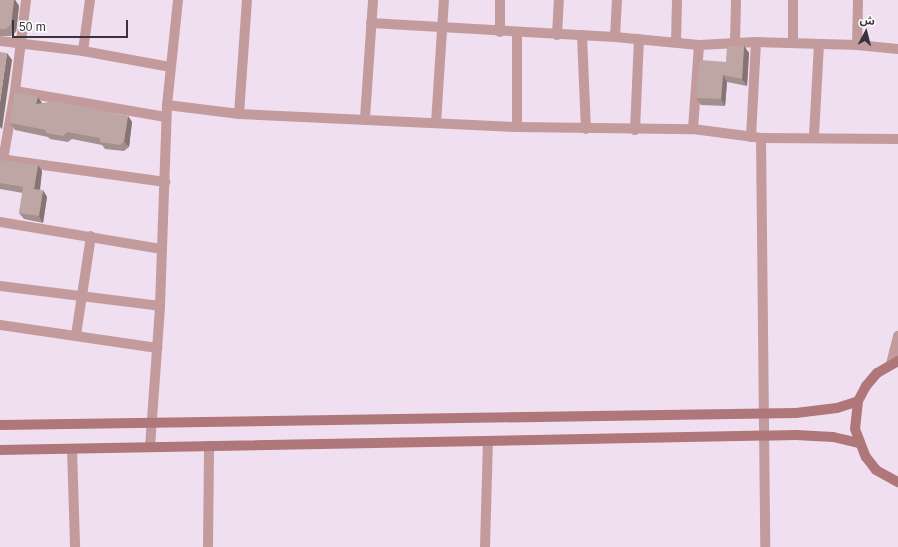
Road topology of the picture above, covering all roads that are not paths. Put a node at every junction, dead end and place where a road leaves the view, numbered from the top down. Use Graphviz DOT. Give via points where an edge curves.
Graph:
graph roads {
  1 [pos="26,0"];
  2 [pos="90,0"];
  3 [pos="178,0"];
  4 [pos="247,0"];
  5 [pos="373,0"];
  6 [pos="444,0"];
  7 [pos="500,0"];
  8 [pos="559,0"];
  9 [pos="618,0"];
  10 [pos="677,0"];
  11 [pos="736,0"];
  12 [pos="793,0"];
  13 [pos="858,0"];
  14 [pos="371,23"];
  15 [pos="441,28"];
  16 [pos="500,32"];
  17 [pos="517,33"];
  18 [pos="557,35"];
  19 [pos="582,35"];
  20 [pos="615,37"];
  21 [pos="639,39"];
  22 [pos="0,41"];
  23 [pos="20,42"];
  24 [pos="676,42"];
  25 [pos="735,42"];
  26 [pos="756,42"];
  27 [pos="793,43"];
  28 [pos="819,44"];
  29 [pos="699,45"];
  30 [pos="857,45"];
  31 [pos="898,49"];
  32 [pos="83,51"];
  33 [pos="170,67"];
  34 [pos="15,91"];
  35 [pos="167,105"];
  36 [pos="239,114"];
  37 [pos="166,117"];
  38 [pos="365,118"];
  39 [pos="436,123"];
  40 [pos="517,127"];
  41 [pos="586,129"];
  42 [pos="693,129"];
  43 [pos="635,130"];
  44 [pos="814,136"];
  45 [pos="756,137"];
  46 [pos="898,138"];
  47 [pos="1,159"];
  48 [pos="165,182"];
  49 [pos="0,222"];
  50 [pos="91,236"];
  51 [pos="162,249"];
  52 [pos="0,286"];
  53 [pos="81,297"];
  54 [pos="160,306"];
  55 [pos="0,325"];
  56 [pos="76,335"];
  57 [pos="898,336"];
  58 [pos="157,348"];
  59 [pos="895,363"];
  60 [pos="858,401"];
  61 [pos="763,413"];
  62 [pos="152,422"];
  63 [pos="0,425"];
  64 [pos="763,436"];
  65 [pos="488,442"];
  66 [pos="858,443"];
  67 [pos="209,446"];
  68 [pos="150,447"];
  69 [pos="72,449"];
  70 [pos="0,450"];
  71 [pos="898,482"];
  72 [pos="75,547"];
  73 [pos="208,547"];
  74 [pos="485,547"];
  75 [pos="765,547"];
  1 -- 23 [label="street"];
  2 -- 32 [label="street"];
  3 -- 33 [label="street"];
  4 -- 36 [label="street"];
  5 -- 14 [label="street"];
  6 -- 15 [label="street"];
  7 -- 16 [label="street"];
  8 -- 18 [label="street"];
  9 -- 20 [label="street"];
  10 -- 24 [label="street"];
  11 -- 25 [label="street"];
  12 -- 27 [label="street"];
  13 -- 30 [label="street"];
  14 -- 15 [label="street"];
  14 -- 38 [label="street"];
  15 -- 16 [label="street"];
  15 -- 39 [label="street"];
  16 -- 17 [label="street"];
  17 -- 18 [label="street"];
  17 -- 40 [label="street"];
  18 -- 19 [label="street"];
  19 -- 20 [label="street"];
  19 -- 41 [label="street"];
  20 -- 21 [label="street"];
  21 -- 24 [label="street"];
  21 -- 43 [label="street"];
  22 -- 23 [label="street"];
  23 -- 32 [label="street"];
  23 -- 34 [label="street"];
  24 -- 29 [label="street"];
  25 -- 26 [label="street"];
  25 -- 29 [label="street"];
  26 -- 27 [label="street"];
  26 -- 45 [label="street"];
  27 -- 28 [label="street"];
  28 -- 30 [label="street"];
  28 -- 44 [label="street"];
  29 -- 42 [label="street"];
  30 -- 31 [label="street"];
  32 -- 33 [label="street"];
  33 -- 35 [label="street"];
  34 -- 37 [label="street"];
  34 -- 47 [label="street"];
  35 -- 36 [label="street"];
  35 -- 37 [label="street"];
  36 -- 38 [label="street"];
  37 -- 48 [label="street"];
  38 -- 39 [label="street"];
  39 -- 40 [label="street"];
  40 -- 41 [label="street"];
  41 -- 43 [label="street"];
  42 -- 43 [label="street"];
  42 -- 45 [label="street"];
  44 -- 45 [label="street"];
  44 -- 46 [label="street"];
  45 -- 61 [label="street"];
  47 -- 48 [label="street"];
  48 -- 51 [label="street"];
  49 -- 50 [label="street"];
  50 -- 51 [label="street"];
  50 -- 53 [label="street"];
  51 -- 54 [label="street"];
  52 -- 53 [label="street"];
  53 -- 54 [label="street"];
  53 -- 56 [label="street"];
  54 -- 58 [label="street"];
  55 -- 56 [label="street"];
  56 -- 58 [label="street"];
  57 -- 59 [label="street"];
  58 -- 62 [label="street"];
  59 -- 60 [label="street" via="877,373"];
  60 -- 61 [label="street" via="816,412"];
  60 -- 66 [label="street" via="855,414"];
  61 -- 62 [label="street"];
  61 -- 64 [label="street"];
  62 -- 63 [label="street"];
  62 -- 68 [label="street"];
  64 -- 65 [label="street"];
  64 -- 66 [label="street" via="826,437"];
  64 -- 75 [label="street"];
  65 -- 67 [label="street"];
  65 -- 74 [label="street"];
  66 -- 71 [label="street" via="876,470"];
  67 -- 68 [label="street"];
  67 -- 73 [label="street"];
  68 -- 69 [label="street"];
  69 -- 70 [label="street"];
  69 -- 72 [label="street"];
}
